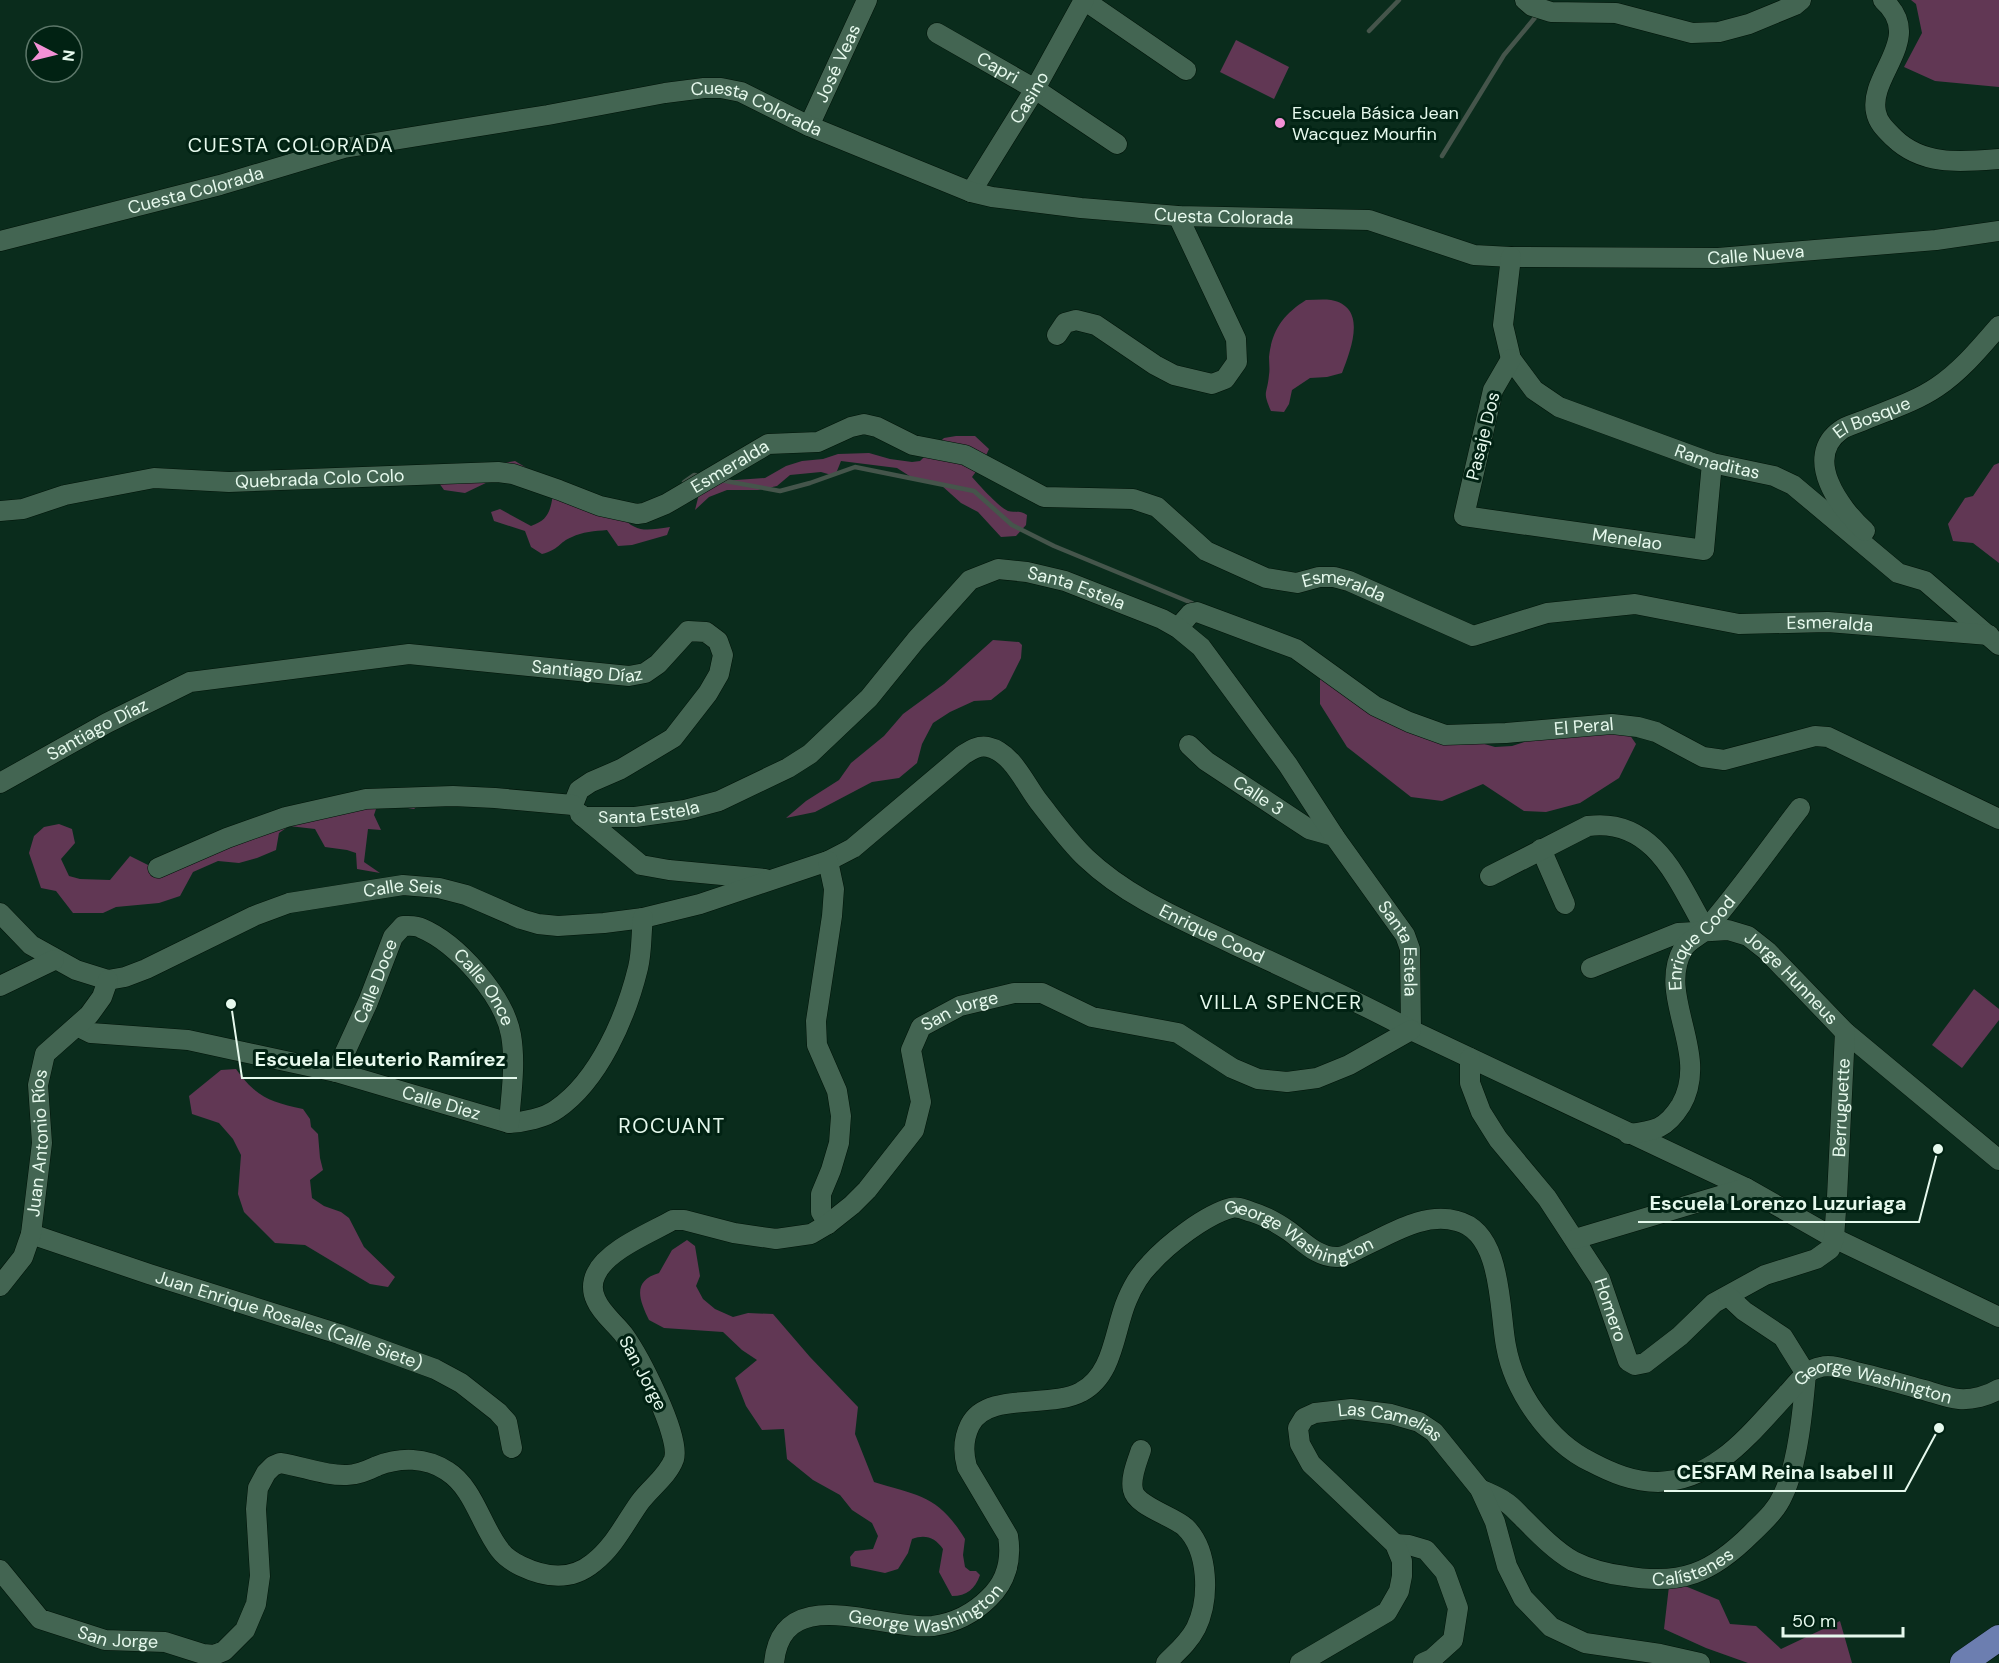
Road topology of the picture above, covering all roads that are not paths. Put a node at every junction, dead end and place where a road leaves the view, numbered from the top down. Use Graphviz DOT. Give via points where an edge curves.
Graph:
graph roads {
  1 [pos="867,0"];
  2 [pos="1084,0"];
  3 [pos="1525,0"];
  4 [pos="1801,0"];
  5 [pos="1883,0"];
  6 [pos="937,33"];
  7 [pos="1186,70"];
  8 [pos="1035,89"];
  9 [pos="809,126"];
  10 [pos="1117,144"];
  11 [pos="1999,159"];
  12 [pos="970,192"];
  13 [pos="1178,216"];
  14 [pos="1999,231"];
  15 [pos="0,241"];
  16 [pos="1511,257"];
  17 [pos="1999,326"];
  18 [pos="1057,334"];
  19 [pos="1511,359"];
  20 [pos="1712,463"];
  21 [pos="0,511"];
  22 [pos="637,514"];
  23 [pos="1464,516"];
  24 [pos="1925,581"];
  25 [pos="1178,628"];
  26 [pos="1994,640"];
  27 [pos="1189,745"];
  28 [pos="0,783"];
  29 [pos="1800,808"];
  30 [pos="578,811"];
  31 [pos="1999,819"];
  32 [pos="1334,836"];
  33 [pos="1541,849"];
  34 [pos="828,861"];
  35 [pos="158,868"];
  36 [pos="1490,876"];
  37 [pos="774,880"];
  38 [pos="1565,904"];
  39 [pos="0,913"];
  40 [pos="643,918"];
  41 [pos="403,926"];
  42 [pos="1706,930"];
  43 [pos="54,960"];
  44 [pos="1591,968"];
  45 [pos="108,980"];
  46 [pos="0,986"];
  47 [pos="77,1026"];
  48 [pos="1411,1030"];
  49 [pos="1845,1032"];
  50 [pos="1470,1058"];
  51 [pos="336,1072"];
  52 [pos="509,1124"];
  53 [pos="1628,1134"];
  54 [pos="1999,1160"];
  55 [pos="1746,1188"];
  56 [pos="828,1224"];
  57 [pos="31,1234"];
  58 [pos="1834,1238"];
  59 [pos="1575,1239"];
  60 [pos="0,1286"];
  61 [pos="1728,1296"];
  62 [pos="1999,1317"];
  63 [pos="1806,1374"];
  64 [pos="1999,1389"];
  65 [pos="512,1448"];
  66 [pos="1141,1450"];
  67 [pos="1480,1489"];
  68 [pos="1395,1544"];
  69 [pos="0,1570"];
  70 [pos="1999,1638"];
  71 [pos="774,1663"];
  72 [pos="1166,1663"];
  73 [pos="1300,1663"];
  74 [pos="1423,1663"];
  75 [pos="1700,1663"];
  76 [pos="1963,1663"];
  1 -- 9 [label="street, José Veas"];
  2 -- 7 [label="street"];
  2 -- 8 [label="street, Casino"];
  3 -- 4 [label="street" via="1551,12 1616,13 1692,33 1719,32 1749,24"];
  5 -- 11 [label="street" via="1899,26 1898,44 1877,95 1875,111 1882,126 1915,154 1947,162"];
  6 -- 8 [label="street, Capri"];
  8 -- 10 [label="street, Capri"];
  8 -- 12 [label="street, Casino"];
  9 -- 12 [label="street, Cuesta Colorada"];
  9 -- 15 [label="street, Cuesta Colorada" via="731,89 665,93 344,148 220,185"];
  12 -- 13 [label="street, Cuesta Colorada" via="1081,208"];
  13 -- 16 [label="street, Cuesta Colorada" via="1369,220 1474,255"];
  13 -- 18 [label="street" via="1236,339 1237,362 1225,379 1212,384 1174,375 1096,325 1076,320 1065,323"];
  14 -- 16 [label="street, Calle Nueva" via="1718,258"];
  16 -- 19 [label="street, Ramaditas" via="1503,325"];
  17 -- 24 [label="street, El Bosque" via="1936,389 1840,430 1823,459 1826,477 1850,518"];
  19 -- 20 [label="street, Ramaditas" via="1534,390 1559,407"];
  19 -- 23 [label="street, Pasaje Dos" via="1493,390"];
  20 -- 23 [label="street, Menelao" via="1704,550"];
  20 -- 24 [label="street, Ramaditas" via="1774,476 1793,485 1898,573"];
  21 -- 22 [label="street, Quebrada Colo Colo" via="154,478 229,482 498,472 600,506"];
  22 -- 26 [label="street, Esmeralda" via="666,504 768,444 818,442 864,424 913,445 965,455 1044,497 1133,500 1157,507 1206,552 1266,578 1297,583 1334,577 1473,636 1547,613 1635,604 1739,624 1828,622"];
  24 -- 26 [label="street, Ramaditas"];
  25 -- 30 [label="street, Santa Estela" via="1065,581 998,569 970,580 869,698 810,754 788,768 719,801 685,810 634,817"];
  25 -- 31 [label="street, El Peral" via="1191,613 1197,612 1296,649 1375,706 1445,735 1612,724 1656,732 1703,757 1724,760 1815,736 1828,737"];
  25 -- 32 [label="street, Santa Estela" via="1201,647 1288,765"];
  27 -- 32 [label="street, Calle 3" via="1206,762 1309,829"];
  28 -- 30 [label="street, Santiago Díaz" via="190,682 409,654 629,676 645,673 658,664 688,630 706,632 718,641 723,656 719,674 673,738 579,790"];
  29 -- 42 [label="street, Enrique Cood"];
  30 -- 35 [label="street, Santa Estela" via="453,796 366,799 286,817"];
  30 -- 37 [label="street" via="641,865"];
  32 -- 48 [label="street, Santa Estela" via="1405,934 1410,949"];
  33 -- 36 [label="street"];
  33 -- 38 [label="street"];
  33 -- 42 [label="street" via="1588,825 1625,827 1644,838 1666,860"];
  34 -- 37 [label="street, Calle Seis"];
  34 -- 48 [label="street, Enrique Cood" via="853,848 963,755 977,746 989,747 1002,753 1085,857 1126,890"];
  34 -- 56 [label="street" via="833,907 816,1021 818,1045 837,1091 841,1116 839,1143 821,1194 821,1212"];
  37 -- 40 [label="street, Calle Seis"];
  39 -- 43 [label="street" via="31,945"];
  40 -- 45 [label="street, Calle Seis" via="558,926 538,924 466,895 403,885 289,903 146,969"];
  40 -- 52 [label="street" via="638,967 624,1012 603,1057 582,1086 556,1110"];
  41 -- 51 [label="street, Calle Doce" via="393,937"];
  41 -- 52 [label="street, Calle Once" via="419,927 457,952 504,1012 514,1058"];
  42 -- 44 [label="street, Jorge Hunneus" via="1678,933"];
  42 -- 49 [label="street, Jorge Hunneus" via="1728,930 1748,936"];
  42 -- 53 [label="street, Enrique Cood" via="1684,947 1676,967 1675,987 1690,1055 1687,1093 1663,1127"];
  43 -- 45 [label="street"];
  43 -- 46 [label="street"];
  45 -- 47 [label="street, Juan Antonio Ríos" via="102,997"];
  47 -- 51 [label="street, Calle Diez" via="91,1033 188,1040"];
  47 -- 57 [label="street, Juan Antonio Ríos" via="45,1054 38,1085 42,1143"];
  48 -- 50 [label="street, Enrique Cood"];
  48 -- 56 [label="street, San Jorge" via="1349,1065 1317,1078 1287,1082 1258,1079 1232,1068 1178,1033 1092,1017 1042,993 1014,993 960,1006 921,1027 911,1050 921,1102 914,1130 867,1190"];
  49 -- 54 [label="street, Jorge Hunneus"];
  49 -- 58 [label="street, Berruguette"];
  50 -- 53 [label="street, Enrique Cood"];
  50 -- 59 [label="street, Homero" via="1470,1083 1481,1112"];
  51 -- 52 [label="street, Calle Diez"];
  53 -- 55 [label="street"];
  55 -- 58 [label="street"];
  55 -- 59 [label="street"];
  56 -- 69 [label="street, San Jorge" via="811,1234 776,1239 673,1220 614,1253 601,1265 592,1287 595,1299 632,1347 666,1417 675,1448 670,1467 608,1549 586,1569 555,1577 510,1560 499,1550 454,1476 426,1461 408,1460 349,1475 280,1463 266,1473 258,1488 256,1509 260,1576 256,1604 245,1630 234,1643 214,1655 165,1642 105,1640 40,1619"];
  57 -- 60 [label="street, Juan Antonio Ríos" via="23,1257"];
  57 -- 65 [label="street, Juan Enrique Rosales (Calle Siete)" via="435,1369 461,1383 498,1412 507,1422"];
  58 -- 61 [label="street" via="1830,1249 1815,1259 1764,1275"];
  58 -- 62 [label="street"];
  59 -- 61 [label="street, Homero" via="1600,1279 1628,1361 1635,1365 1645,1363 1714,1303"];
  61 -- 63 [label="street" via="1783,1337"];
  63 -- 64 [label="street, George Washington" via="1822,1366 1845,1369 1962,1400"];
  63 -- 67 [label="street, Calístenes" via="1791,1471 1776,1509 1743,1542 1694,1574 1647,1580 1606,1573 1573,1561 1506,1502"];
  63 -- 71 [label="street, George Washington" via="1718,1463 1686,1478 1656,1482 1621,1477 1581,1457 1548,1430 1522,1392 1506,1347 1502,1299 1492,1263 1484,1240 1472,1228 1459,1221 1433,1218 1339,1257 1318,1254 1266,1216 1233,1208 1207,1219 1147,1265 1128,1299 1105,1366 1081,1393 1005,1404 975,1416 967,1430 964,1456 998,1516 1010,1547 1007,1570 993,1595 958,1619 933,1626 822,1614 805,1617 782,1636"];
  66 -- 72 [label="street" via="1133,1492 1139,1500 1185,1527 1202,1557 1205,1580 1197,1626"];
  67 -- 68 [label="street, Las Camelias" via="1434,1432 1419,1422 1351,1409 1304,1418 1298,1428 1300,1444 1311,1464"];
  67 -- 75 [label="street, Las Camelias" via="1495,1522 1507,1566 1523,1598 1551,1627 1585,1643"];
  68 -- 73 [label="street" via="1402,1561 1402,1576 1387,1612"];
  68 -- 74 [label="street" via="1426,1550 1445,1572 1458,1608 1453,1640"];
  70 -- 76 [label="main road"];
}
